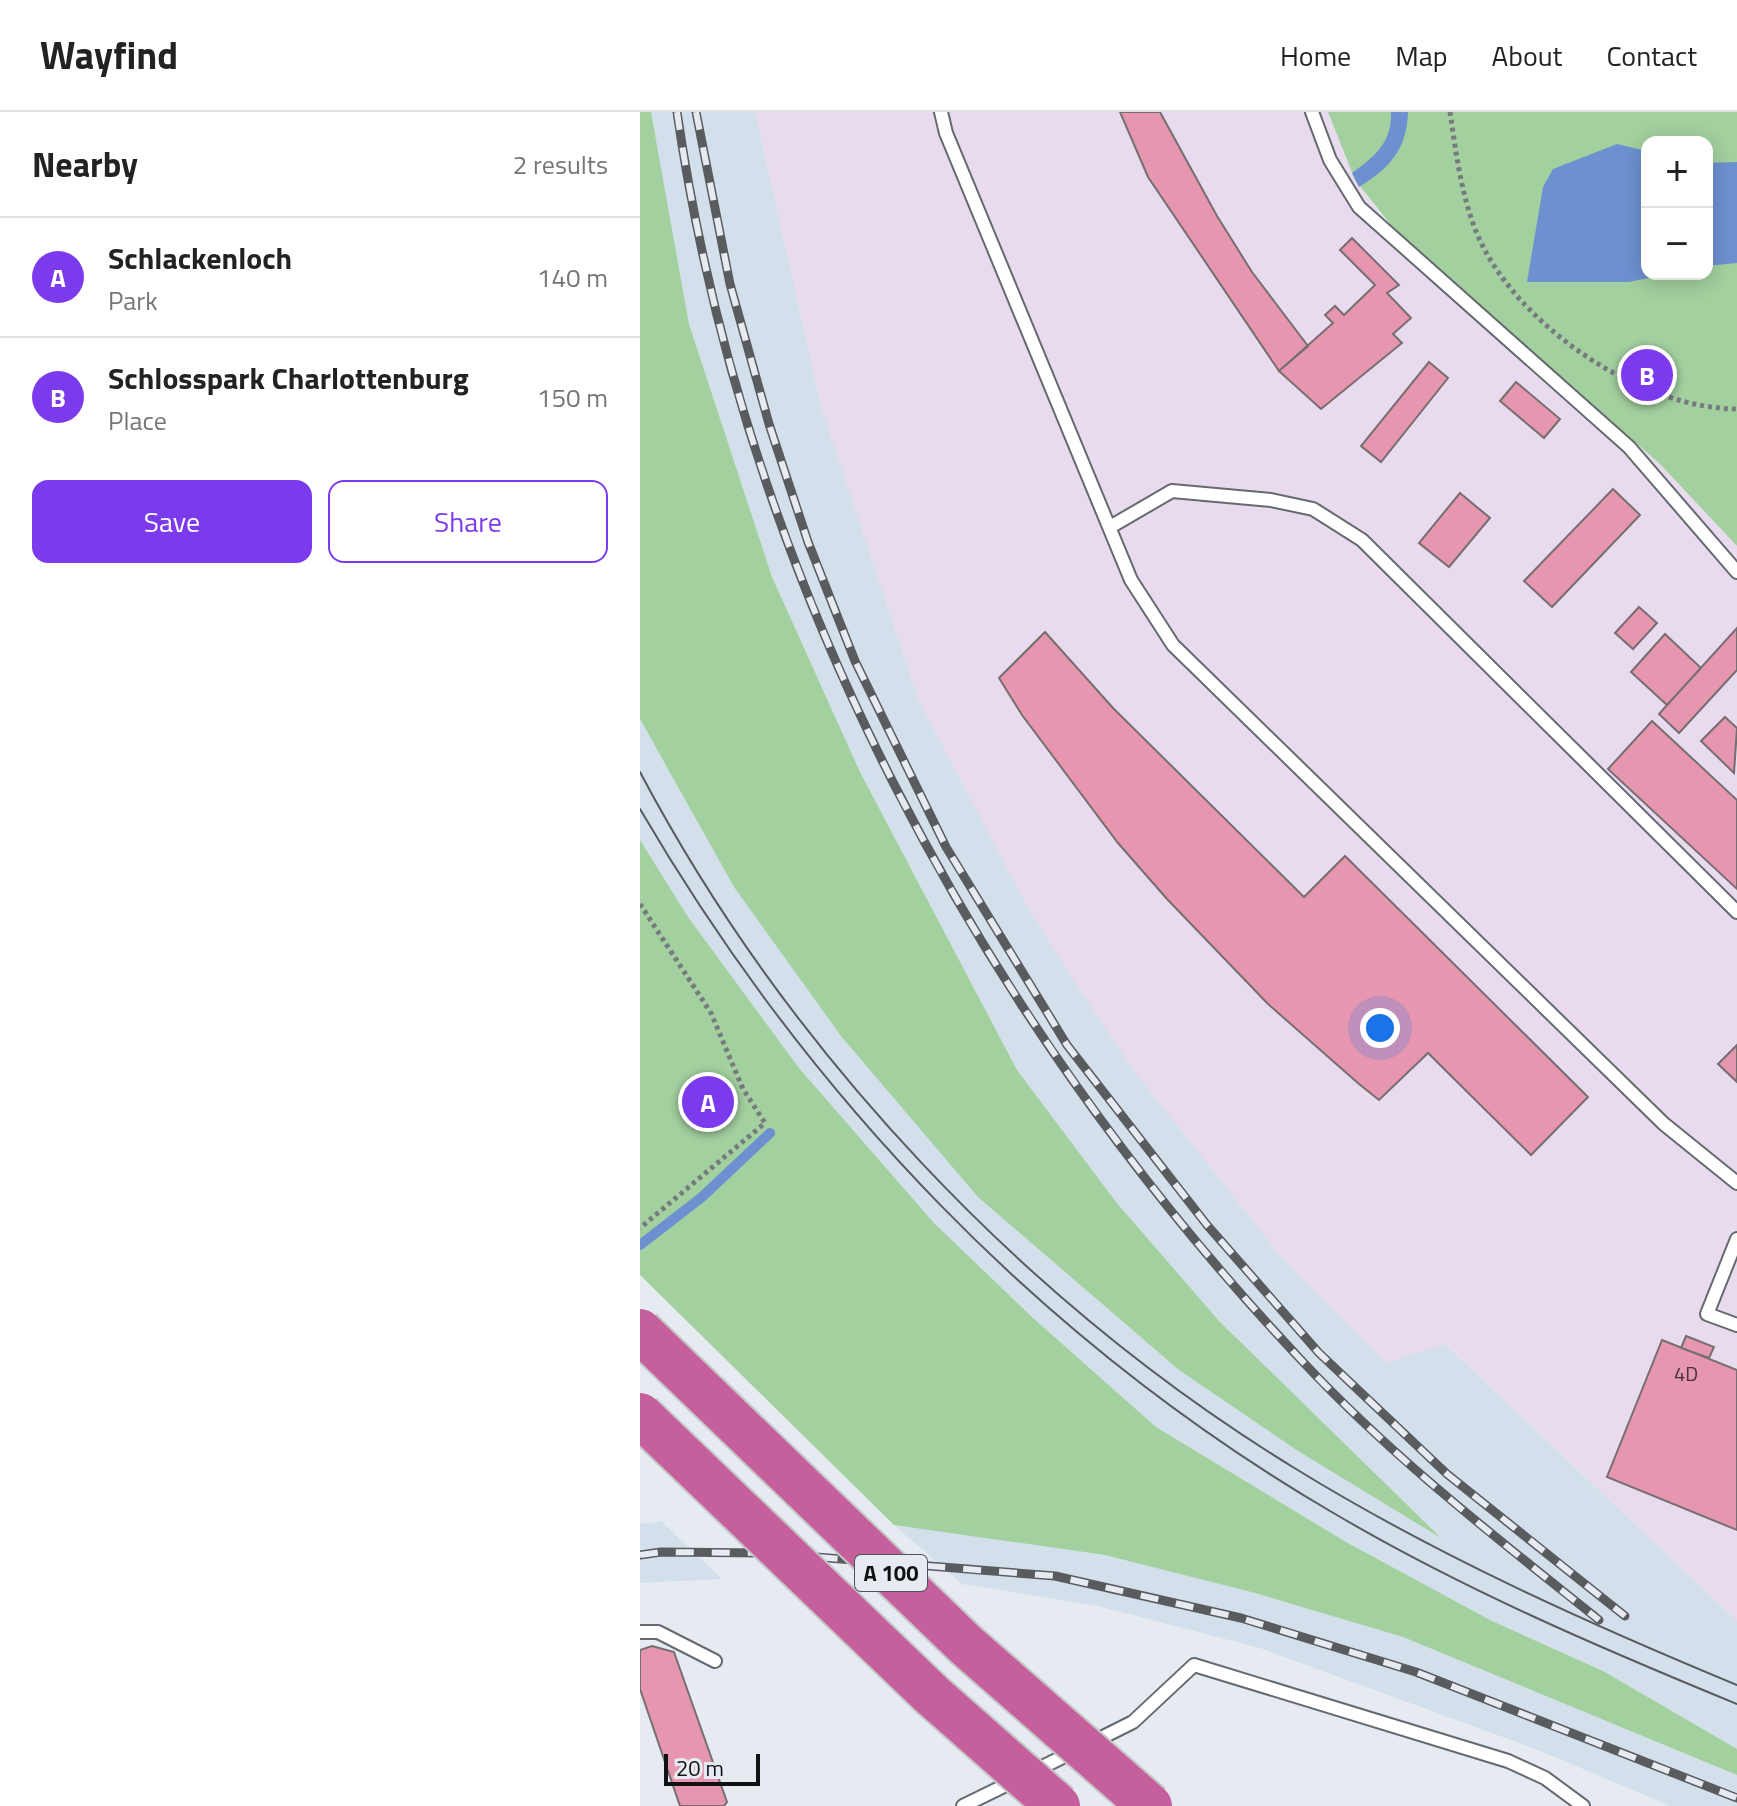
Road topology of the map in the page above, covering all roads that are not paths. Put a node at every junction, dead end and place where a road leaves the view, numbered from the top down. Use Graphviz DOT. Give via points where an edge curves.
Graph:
graph roads {
  1 [pos="941,112"];
  2 [pos="1312,112"];
  3 [pos="1110,527"];
  4 [pos="1737,572"];
  5 [pos="1737,912"];
  6 [pos="1737,1183"];
  7 [pos="1737,1239"];
  8 [pos="1737,1325"];
  9 [pos="640,1331"];
  10 [pos="640,1415"];
  11 [pos="640,1632"];
  12 [pos="715,1661"];
  13 [pos="963,1806"];
  14 [pos="1058,1806"];
  15 [pos="1150,1806"];
  16 [pos="1583,1806"];
  1 -- 3 [label="lane"];
  2 -- 4 [label="lane" via="1330,160 1359,207 1629,447"];
  3 -- 5 [label="lane" via="1172,491 1313,509 1362,540"];
  3 -- 6 [label="lane" via="1131,580 1173,645 1664,1124"];
  7 -- 8 [label="lane" via="1707,1314"];
  9 -- 15 [label="highway, A 100, bridge" via="966,1645"];
  10 -- 14 [label="highway, A 100, bridge" via="932,1695"];
  11 -- 12 [label="lane" via="658,1632"];
  13 -- 16 [label="lane" via="1133,1722 1194,1665 1508,1761 1545,1778"];
}
